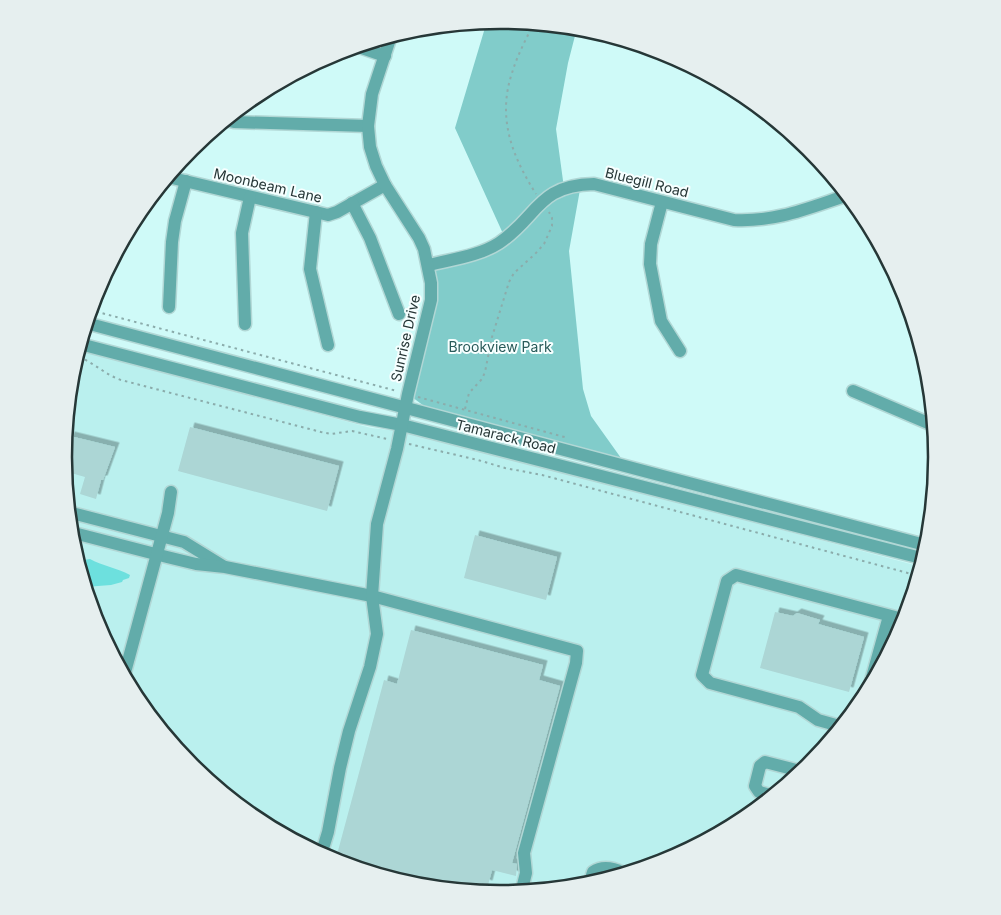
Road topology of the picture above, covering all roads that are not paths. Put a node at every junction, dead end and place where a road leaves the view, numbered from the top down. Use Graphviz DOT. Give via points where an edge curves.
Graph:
graph roads {
  1 [pos="389,43"];
  2 [pos="368,50"];
  3 [pos="385,56"];
  4 [pos="233,122"];
  5 [pos="368,126"];
  6 [pos="175,178"];
  7 [pos="186,181"];
  8 [pos="385,185"];
  9 [pos="250,197"];
  10 [pos="842,197"];
  11 [pos="662,202"];
  12 [pos="352,203"];
  13 [pos="316,212"];
  14 [pos="429,265"];
  15 [pos="169,307"];
  16 [pos="400,314"];
  17 [pos="245,324"];
  18 [pos="93,325"];
  19 [pos="328,345"];
  20 [pos="86,346"];
  21 [pos="680,351"];
  22 [pos="852,390"];
  23 [pos="406,408"];
  24 [pos="928,423"];
  25 [pos="402,425"];
  26 [pos="171,492"];
  27 [pos="75,514"];
  28 [pos="79,534"];
  29 [pos="162,536"];
  30 [pos="920,544"];
  31 [pos="156,555"];
  32 [pos="917,557"];
  33 [pos="225,567"];
  34 [pos="372,596"];
  35 [pos="889,616"];
  36 [pos="898,620"];
  37 [pos="876,664"];
  38 [pos="126,667"];
  39 [pos="836,725"];
  40 [pos="795,770"];
  41 [pos="767,794"];
  42 [pos="323,848"];
  43 [pos="616,870"];
  44 [pos="592,876"];
  45 [pos="523,885"];
  1 -- 3 [label="street, Sunrise Drive"];
  2 -- 3 [label="street"];
  3 -- 5 [label="street, Sunrise Drive" via="372,94"];
  4 -- 5 [label="street"];
  5 -- 8 [label="street, Sunrise Drive" via="370,147"];
  6 -- 7 [label="street, Moonbeam Lane"];
  7 -- 9 [label="street, Moonbeam Lane"];
  7 -- 15 [label="street" via="172,242"];
  8 -- 12 [label="street, Moonbeam Lane"];
  8 -- 14 [label="street, Sunrise Drive" via="419,238"];
  9 -- 13 [label="street, Moonbeam Lane"];
  9 -- 17 [label="street" via="242,234"];
  10 -- 11 [label="street, Bluegill Road" via="785,215 752,221 734,220"];
  11 -- 14 [label="street, Bluegill Road" via="594,184 564,188 542,201 510,234 487,250"];
  11 -- 21 [label="street" via="651,244 650,264 661,321"];
  12 -- 13 [label="street, Moonbeam Lane" via="328,215"];
  12 -- 16 [label="street" via="370,238"];
  13 -- 19 [label="street" via="310,269"];
  14 -- 23 [label="street, Sunrise Drive" via="431,300"];
  18 -- 23 [label="street, Tamarack Road"];
  20 -- 25 [label="street, Tamarack Road"];
  22 -- 24 [label="street"];
  23 -- 25 [label="street, Sunrise Drive"];
  23 -- 30 [label="street, Tamarack Road"];
  25 -- 32 [label="street, Tamarack Road"];
  25 -- 34 [label="street, Sunrise Drive" via="377,524"];
  26 -- 29 [label="street"];
  27 -- 29 [label="street"];
  28 -- 31 [label="street"];
  29 -- 31 [label="street"];
  29 -- 33 [label="street" via="190,544"];
  31 -- 33 [label="street"];
  31 -- 38 [label="street"];
  33 -- 34 [label="street"];
  34 -- 42 [label="street, Sunrise Drive" via="377,634 349,731"];
  34 -- 45 [label="street" via="577,651 524,853 526,873"];
  35 -- 36 [label="street"];
  35 -- 37 [label="street"];
  35 -- 39 [label="street" via="736,575 727,581 702,676 710,683 799,707 818,720"];
  40 -- 41 [label="street" via="765,762 760,766 755,786 758,792"];
  43 -- 44 [label="street" via="598,868"];
}
